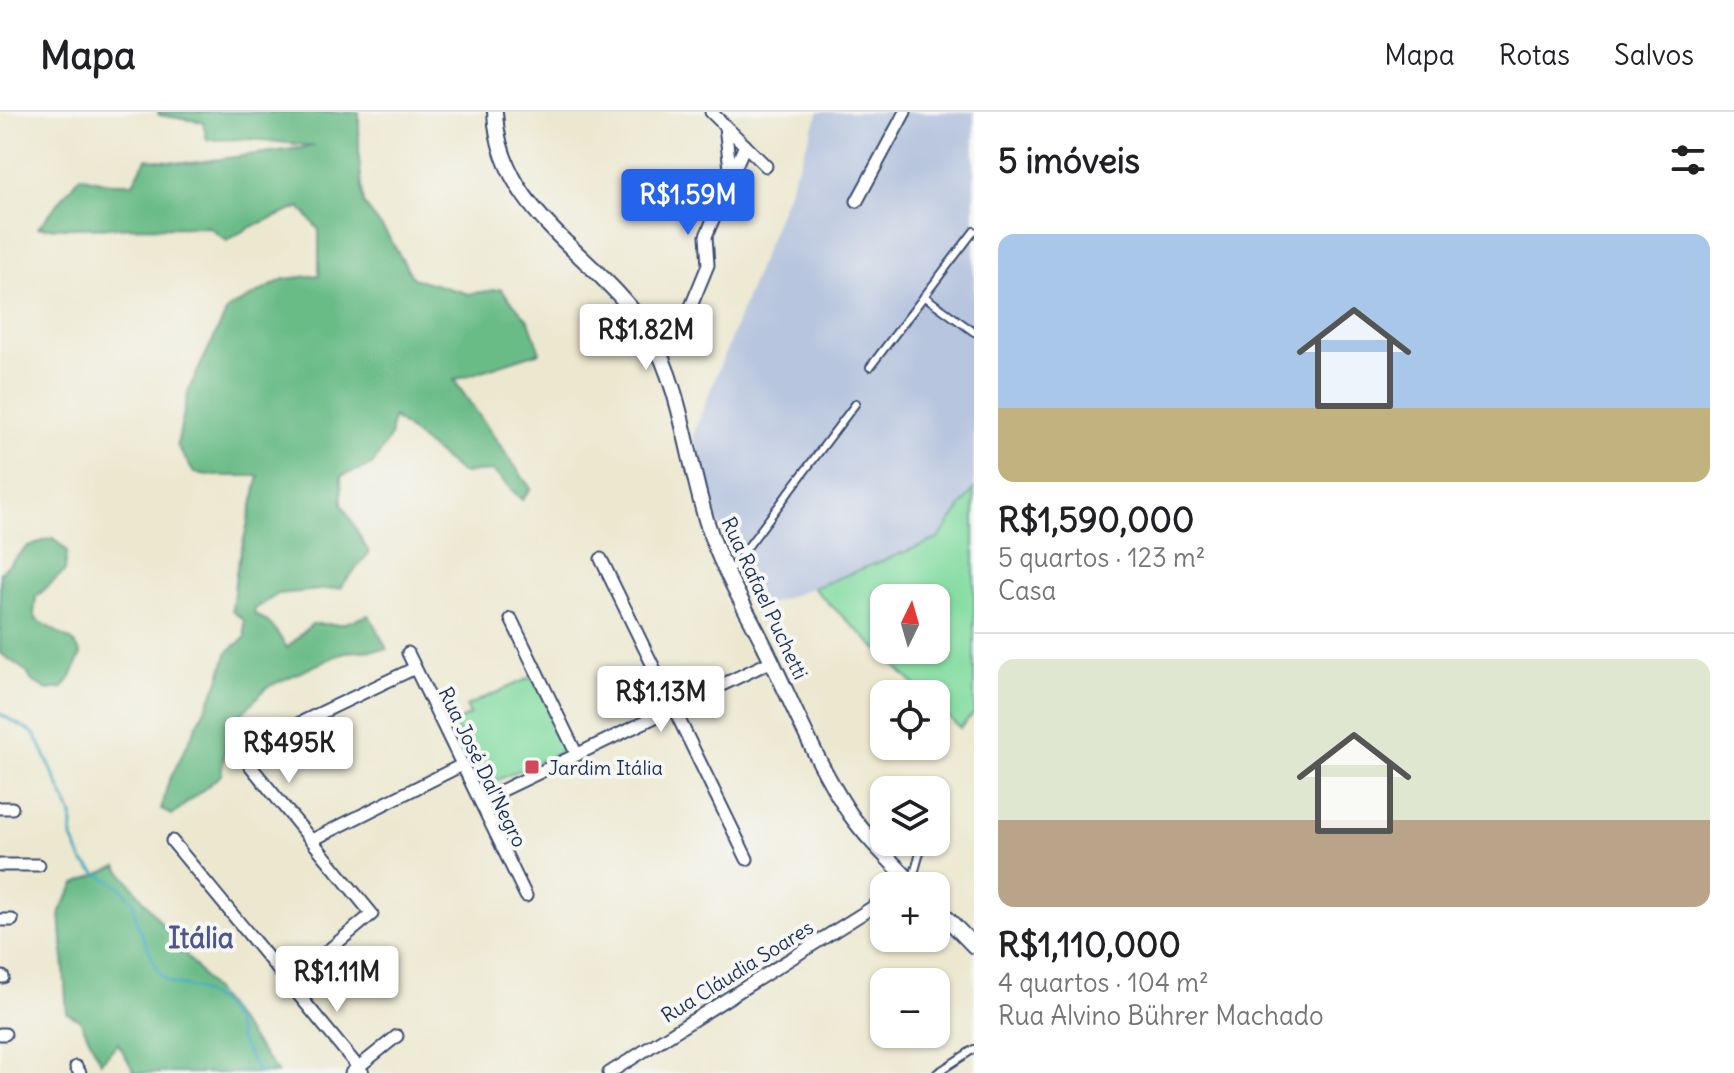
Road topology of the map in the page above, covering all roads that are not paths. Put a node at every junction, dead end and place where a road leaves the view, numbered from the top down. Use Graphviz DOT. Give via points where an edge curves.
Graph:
graph roads {
  1 [pos="495,112"];
  2 [pos="711,112"];
  3 [pos="905,112"];
  4 [pos="725,126"];
  5 [pos="745,145"];
  6 [pos="766,166"];
  7 [pos="731,177"];
  8 [pos="857,201"];
  9 [pos="974,231"];
  10 [pos="924,296"];
  11 [pos="974,332"];
  12 [pos="653,341"];
  13 [pos="870,367"];
  14 [pos="856,403"];
  15 [pos="601,559"];
  16 [pos="728,573"];
  17 [pos="511,619"];
  18 [pos="408,653"];
  19 [pos="772,661"];
  20 [pos="415,668"];
  21 [pos="674,709"];
  22 [pos="577,755"];
  23 [pos="462,765"];
  24 [pos="480,801"];
  25 [pos="312,840"];
  26 [pos="172,841"];
  27 [pos="747,859"];
  28 [pos="0,865"];
  29 [pos="39,865"];
  30 [pos="899,872"];
  31 [pos="526,896"];
  32 [pos="870,909"];
  33 [pos="950,921"];
  34 [pos="974,946"];
  35 [pos="289,983"];
  36 [pos="397,1036"];
  37 [pos="974,1049"];
  38 [pos="357,1071"];
  39 [pos="609,1073"];
  40 [pos="937,1073"];
  1 -- 12 [label="street, Rua Rafael Puchetti" via="500,149 520,192"];
  2 -- 4 [label="street"];
  3 -- 8 [label="street"];
  4 -- 5 [label="street"];
  4 -- 7 [label="street"];
  5 -- 6 [label="street"];
  5 -- 7 [label="street"];
  7 -- 12 [label="street" via="706,236 708,265 682,328"];
  9 -- 10 [label="lane"];
  10 -- 11 [label="lane"];
  10 -- 13 [label="lane"];
  12 -- 16 [label="street, Rua Rafael Puchetti" via="666,369 710,532"];
  14 -- 16 [label="lane"];
  15 -- 21 [label="street"];
  16 -- 19 [label="street, Rua Rafael Puchetti"];
  17 -- 22 [label="street"];
  18 -- 20 [label="street, Rua José Dal'Negro"];
  19 -- 21 [label="street"];
  19 -- 30 [label="street, Rua Rafael Puchetti" via="845,805"];
  20 -- 23 [label="street, Rua José Dal'Negro"];
  20 -- 25 [label="street" via="239,752"];
  21 -- 22 [label="street"];
  21 -- 27 [label="street"];
  22 -- 24 [label="street"];
  23 -- 24 [label="street, Rua José Dal'Negro"];
  23 -- 25 [label="street"];
  24 -- 31 [label="street, Rua José Dal'Negro"];
  25 -- 35 [label="street" via="372,914"];
  26 -- 35 [label="street"];
  28 -- 29 [label="street"];
  32 -- 39 [label="street, Rua Cláudia Soares"];
  33 -- 34 [label="street"];
  35 -- 38 [label="street"];
  36 -- 38 [label="street"];
  37 -- 40 [label="lane"];
}
